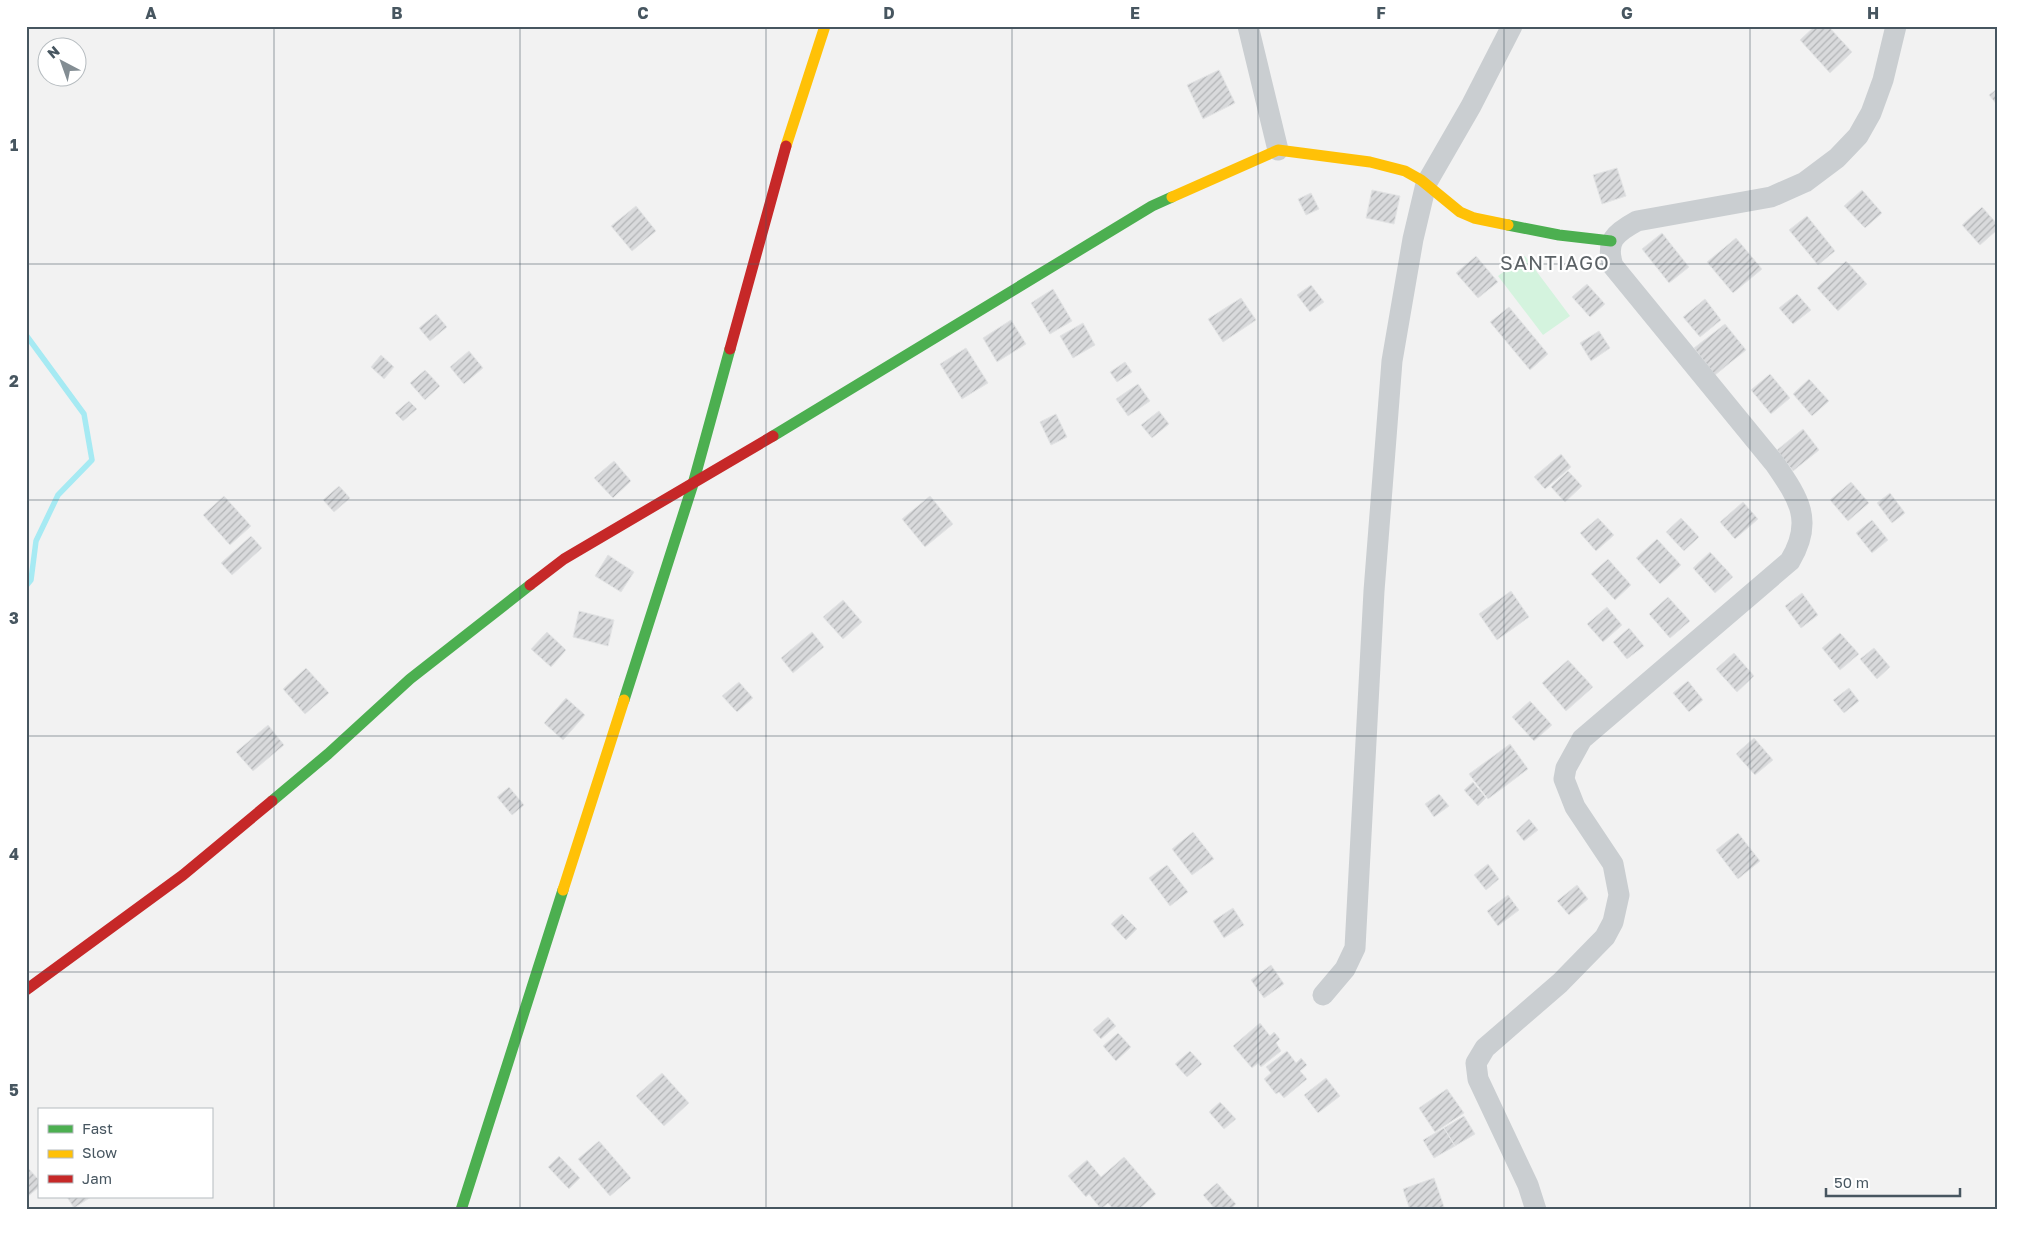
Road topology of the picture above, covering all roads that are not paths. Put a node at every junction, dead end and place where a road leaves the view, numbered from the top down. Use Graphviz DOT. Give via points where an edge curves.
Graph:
graph roads {
  1 [pos="825,26"];
  2 [pos="1248,26"];
  3 [pos="1512,26"];
  4 [pos="1896,26"];
  5 [pos="1278,150"];
  6 [pos="1426,184"];
  7 [pos="1611,241"];
  8 [pos="693,484"];
  9 [pos="26,990"];
  10 [pos="1324,995"];
  11 [pos="461,1210"];
  12 [pos="1536,1210"];
  1 -- 8 [label="street" via="794,118"];
  2 -- 5 [label="street"];
  3 -- 6 [label="street"];
  4 -- 7 [label="street" via="1871,112 1858,136 1837,158 1805,182 1771,197 1637,221"];
  5 -- 6 [label="street" via="1370,162 1405,171"];
  5 -- 8 [label="street" via="1152,206"];
  6 -- 7 [label="street" via="1460,212 1474,218 1559,235"];
  6 -- 10 [label="street" via="1412,239 1392,361 1374,592 1356,948 1345,969"];
  7 -- 12 [label="street" via="1608,252 1613,266 1780,471 1801,511 1803,530 1790,561 1582,739 1566,768 1564,779 1575,807 1613,864 1619,895 1615,915 1605,937 1560,983 1485,1048 1476,1063 1478,1078 1528,1185"];
  8 -- 9 [label="street" via="564,559 410,679 328,754 183,875"];
  8 -- 11 [label="street"];
}
